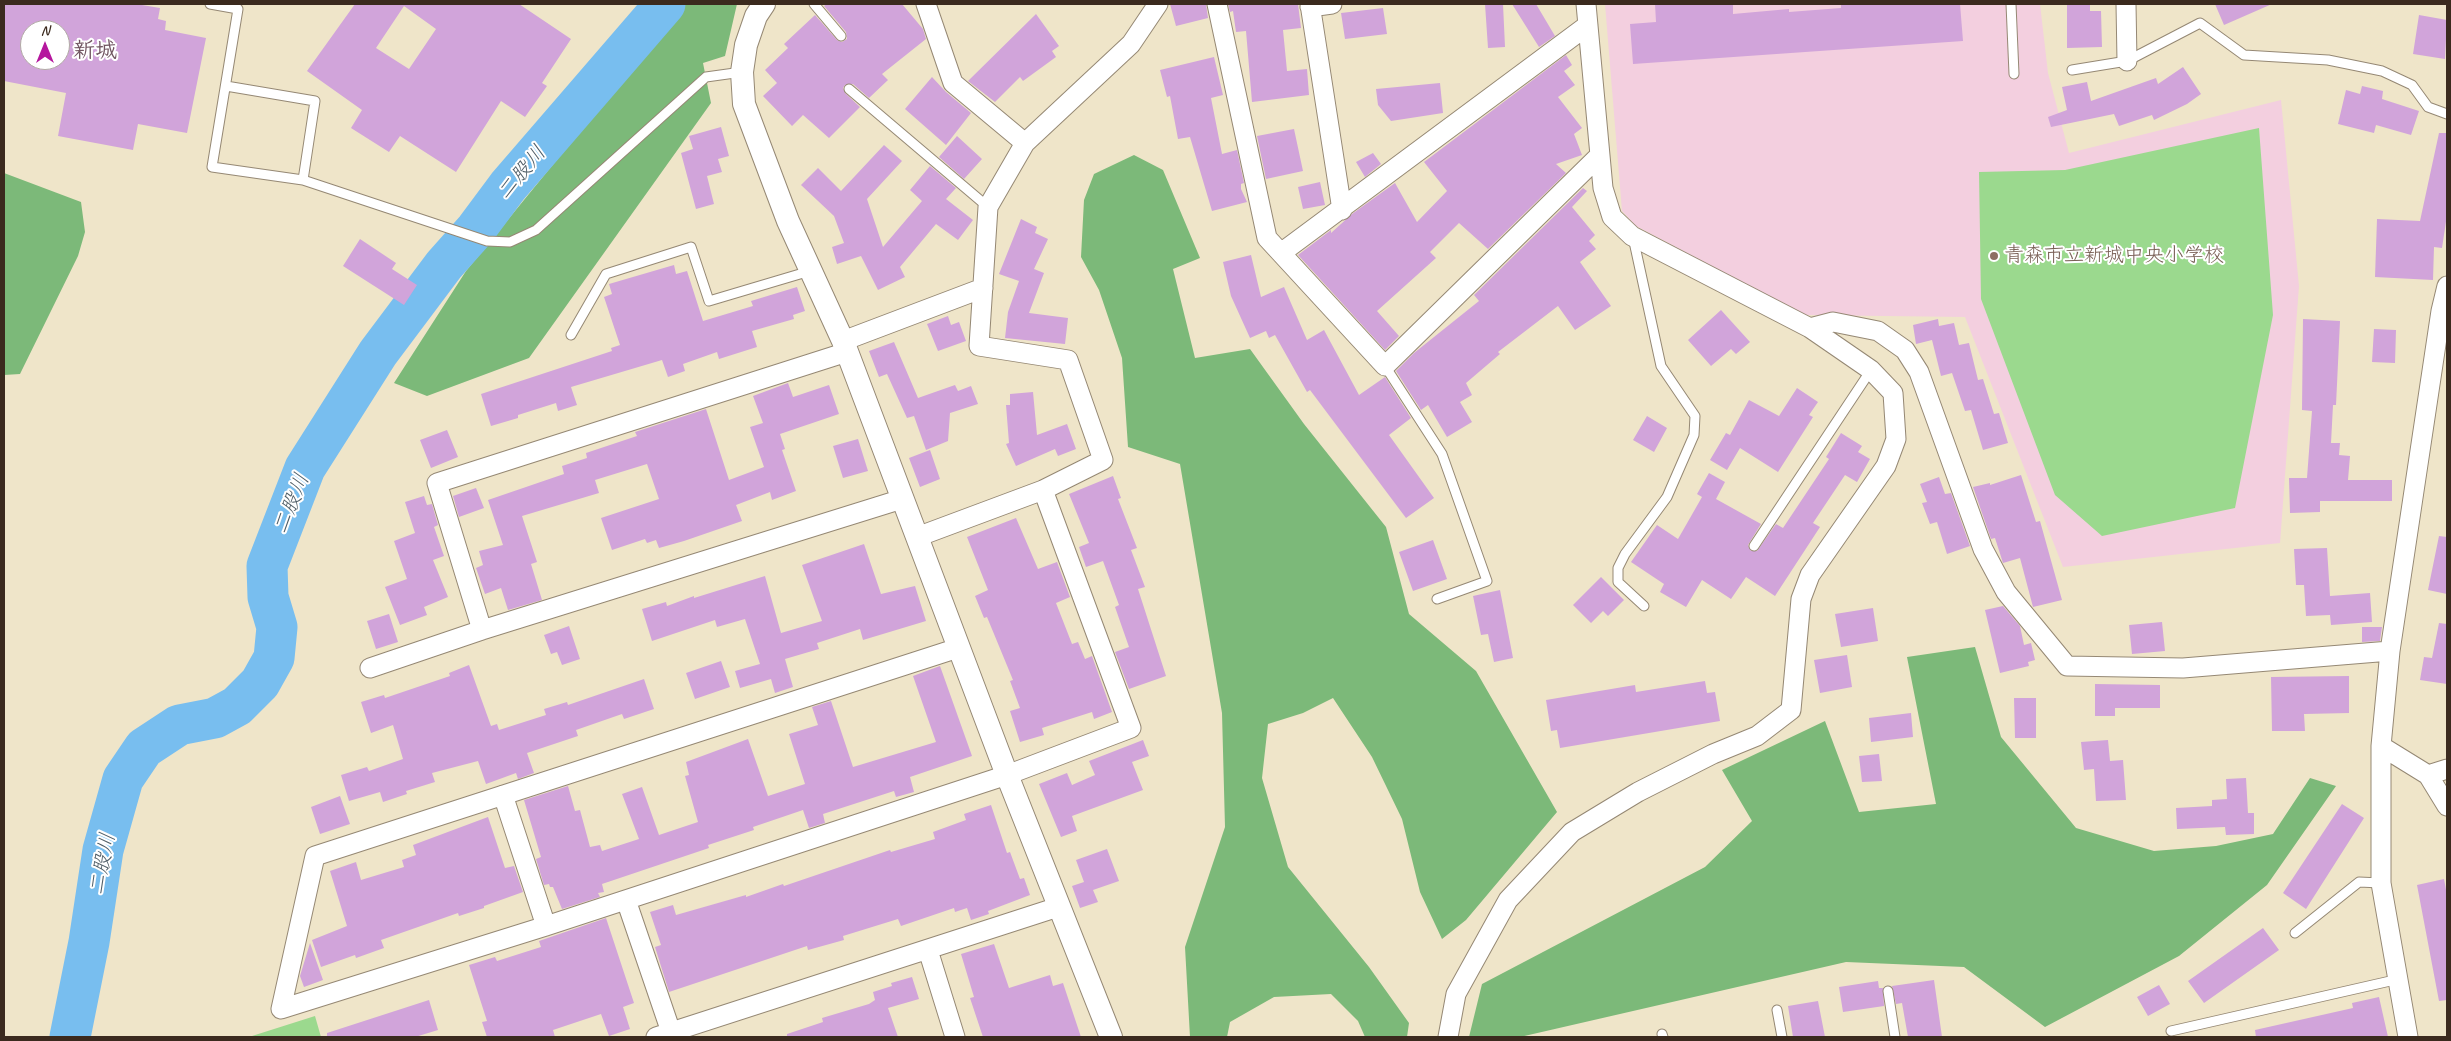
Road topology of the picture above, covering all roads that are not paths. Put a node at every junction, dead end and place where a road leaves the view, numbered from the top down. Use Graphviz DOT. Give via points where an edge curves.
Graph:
graph roads {
  1 [pos="210,4"];
  2 [pos="764,4"];
  3 [pos="814,4"];
  4 [pos="926,4"];
  5 [pos="1158,4"];
  6 [pos="1218,4"];
  7 [pos="1332,4"];
  8 [pos="1586,4"];
  9 [pos="2011,4"];
  10 [pos="2126,4"];
  11 [pos="1310,5"];
  12 [pos="1588,25"];
  13 [pos="840,36"];
  14 [pos="2127,60"];
  15 [pos="2072,70"];
  16 [pos="742,72"];
  17 [pos="2014,74"];
  18 [pos="226,86"];
  19 [pos="850,89"];
  20 [pos="2447,114"];
  21 [pos="1025,143"];
  22 [pos="1599,156"];
  23 [pos="302,180"];
  24 [pos="988,207"];
  25 [pos="1342,210"];
  26 [pos="1632,236"];
  27 [pos="1281,253"];
  28 [pos="811,270"];
  29 [pos="2447,286"];
  30 [pos="983,288"];
  31 [pos="1810,328"];
  32 [pos="570,335"];
  33 [pos="845,347"];
  34 [pos="1385,366"];
  35 [pos="1871,370"];
  36 [pos="1044,490"];
  37 [pos="902,499"];
  38 [pos="917,537"];
  39 [pos="1754,546"];
  40 [pos="1437,599"];
  41 [pos="1644,606"];
  42 [pos="482,630"];
  43 [pos="958,648"];
  44 [pos="2390,651"];
  45 [pos="370,668"];
  46 [pos="2381,746"];
  47 [pos="2447,769"];
  48 [pos="1007,775"];
  49 [pos="2428,775"];
  50 [pos="503,795"];
  51 [pos="2447,806"];
  52 [pos="2381,883"];
  53 [pos="626,900"];
  54 [pos="1058,907"];
  55 [pos="546,926"];
  56 [pos="2295,932"];
  57 [pos="928,950"];
  58 [pos="2399,979"];
  59 [pos="1888,991"];
  60 [pos="1777,1010"];
  61 [pos="2171,1031"];
  62 [pos="664,1035"];
  63 [pos="955,1037"];
  64 [pos="1111,1037"];
  65 [pos="1448,1037"];
  66 [pos="1782,1037"];
  67 [pos="1895,1037"];
  68 [pos="2408,1037"];
  1 -- 18 [label="lane" via="238,9"];
  2 -- 16 [label="street" via="756,16 746,45"];
  3 -- 13 [label="lane"];
  4 -- 21 [label="street" via="953,83"];
  5 -- 21 [label="street" via="1131,44"];
  6 -- 27 [label="street" via="1268,238"];
  7 -- 11 [label="street"];
  8 -- 12 [label="street"];
  9 -- 17 [label="lane"];
  10 -- 14 [label="street"];
  11 -- 25 [label="street"];
  12 -- 22 [label="street"];
  12 -- 25 [label="street"];
  14 -- 15 [label="lane"];
  14 -- 20 [label="lane" via="2200,23 2244,55 2328,60 2382,71 2412,85 2428,107"];
  16 -- 23 [label="lane" via="706,77 536,230 510,242 456,232"];
  16 -- 28 [label="street" via="744,104 788,221"];
  18 -- 23 [label="lane" via="316,101"];
  18 -- 23 [label="lane" via="212,167"];
  19 -- 24 [label="lane"];
  21 -- 24 [label="street"];
  22 -- 26 [label="street" via="1602,188 1612,217"];
  22 -- 34 [label="street"];
  24 -- 30 [label="street"];
  25 -- 27 [label="street"];
  26 -- 31 [label="street"];
  26 -- 41 [label="lane" via="1661,366 1695,416 1694,435 1667,497 1618,568 1618,582"];
  27 -- 34 [label="street"];
  28 -- 32 [label="lane" via="709,301 691,247 606,274"];
  28 -- 33 [label="street"];
  29 -- 44 [label="street" via="2440,311"];
  30 -- 33 [label="street"];
  30 -- 36 [label="street" via="979,346 1068,360 1102,460"];
  31 -- 35 [label="street"];
  31 -- 44 [label="street" via="1833,322 1878,332 1904,350 1919,372 1983,549 2006,592 2067,666 2183,668"];
  33 -- 37 [label="street"];
  33 -- 42 [label="street" via="437,484"];
  34 -- 40 [label="lane" via="1442,454 1486,581"];
  35 -- 39 [label="lane"];
  35 -- 65 [label="street" via="1893,393 1896,439 1886,466 1810,575 1801,599 1791,710 1757,736 1638,792 1572,832 1508,900 1456,994"];
  36 -- 38 [label="street"];
  36 -- 48 [label="street" via="1131,728"];
  37 -- 38 [label="street"];
  37 -- 42 [label="street"];
  38 -- 43 [label="street"];
  42 -- 45 [label="street"];
  43 -- 48 [label="street"];
  43 -- 50 [label="street"];
  44 -- 46 [label="street"];
  46 -- 49 [label="street"];
  46 -- 52 [label="street"];
  47 -- 49 [label="street"];
  48 -- 53 [label="street"];
  48 -- 54 [label="street"];
  49 -- 51 [label="street"];
  50 -- 55 [label="street"];
  50 -- 55 [label="street" via="315,856 281,1010"];
  52 -- 56 [label="lane" via="2359,882"];
  52 -- 58 [label="street"];
  53 -- 55 [label="street"];
  53 -- 62 [label="street"];
  54 -- 57 [label="street"];
  54 -- 64 [label="street"];
  57 -- 62 [label="street"];
  57 -- 63 [label="street"];
  58 -- 61 [label="lane"];
  58 -- 68 [label="street"];
  59 -- 67 [label="lane"];
  60 -- 66 [label="lane"];
}
